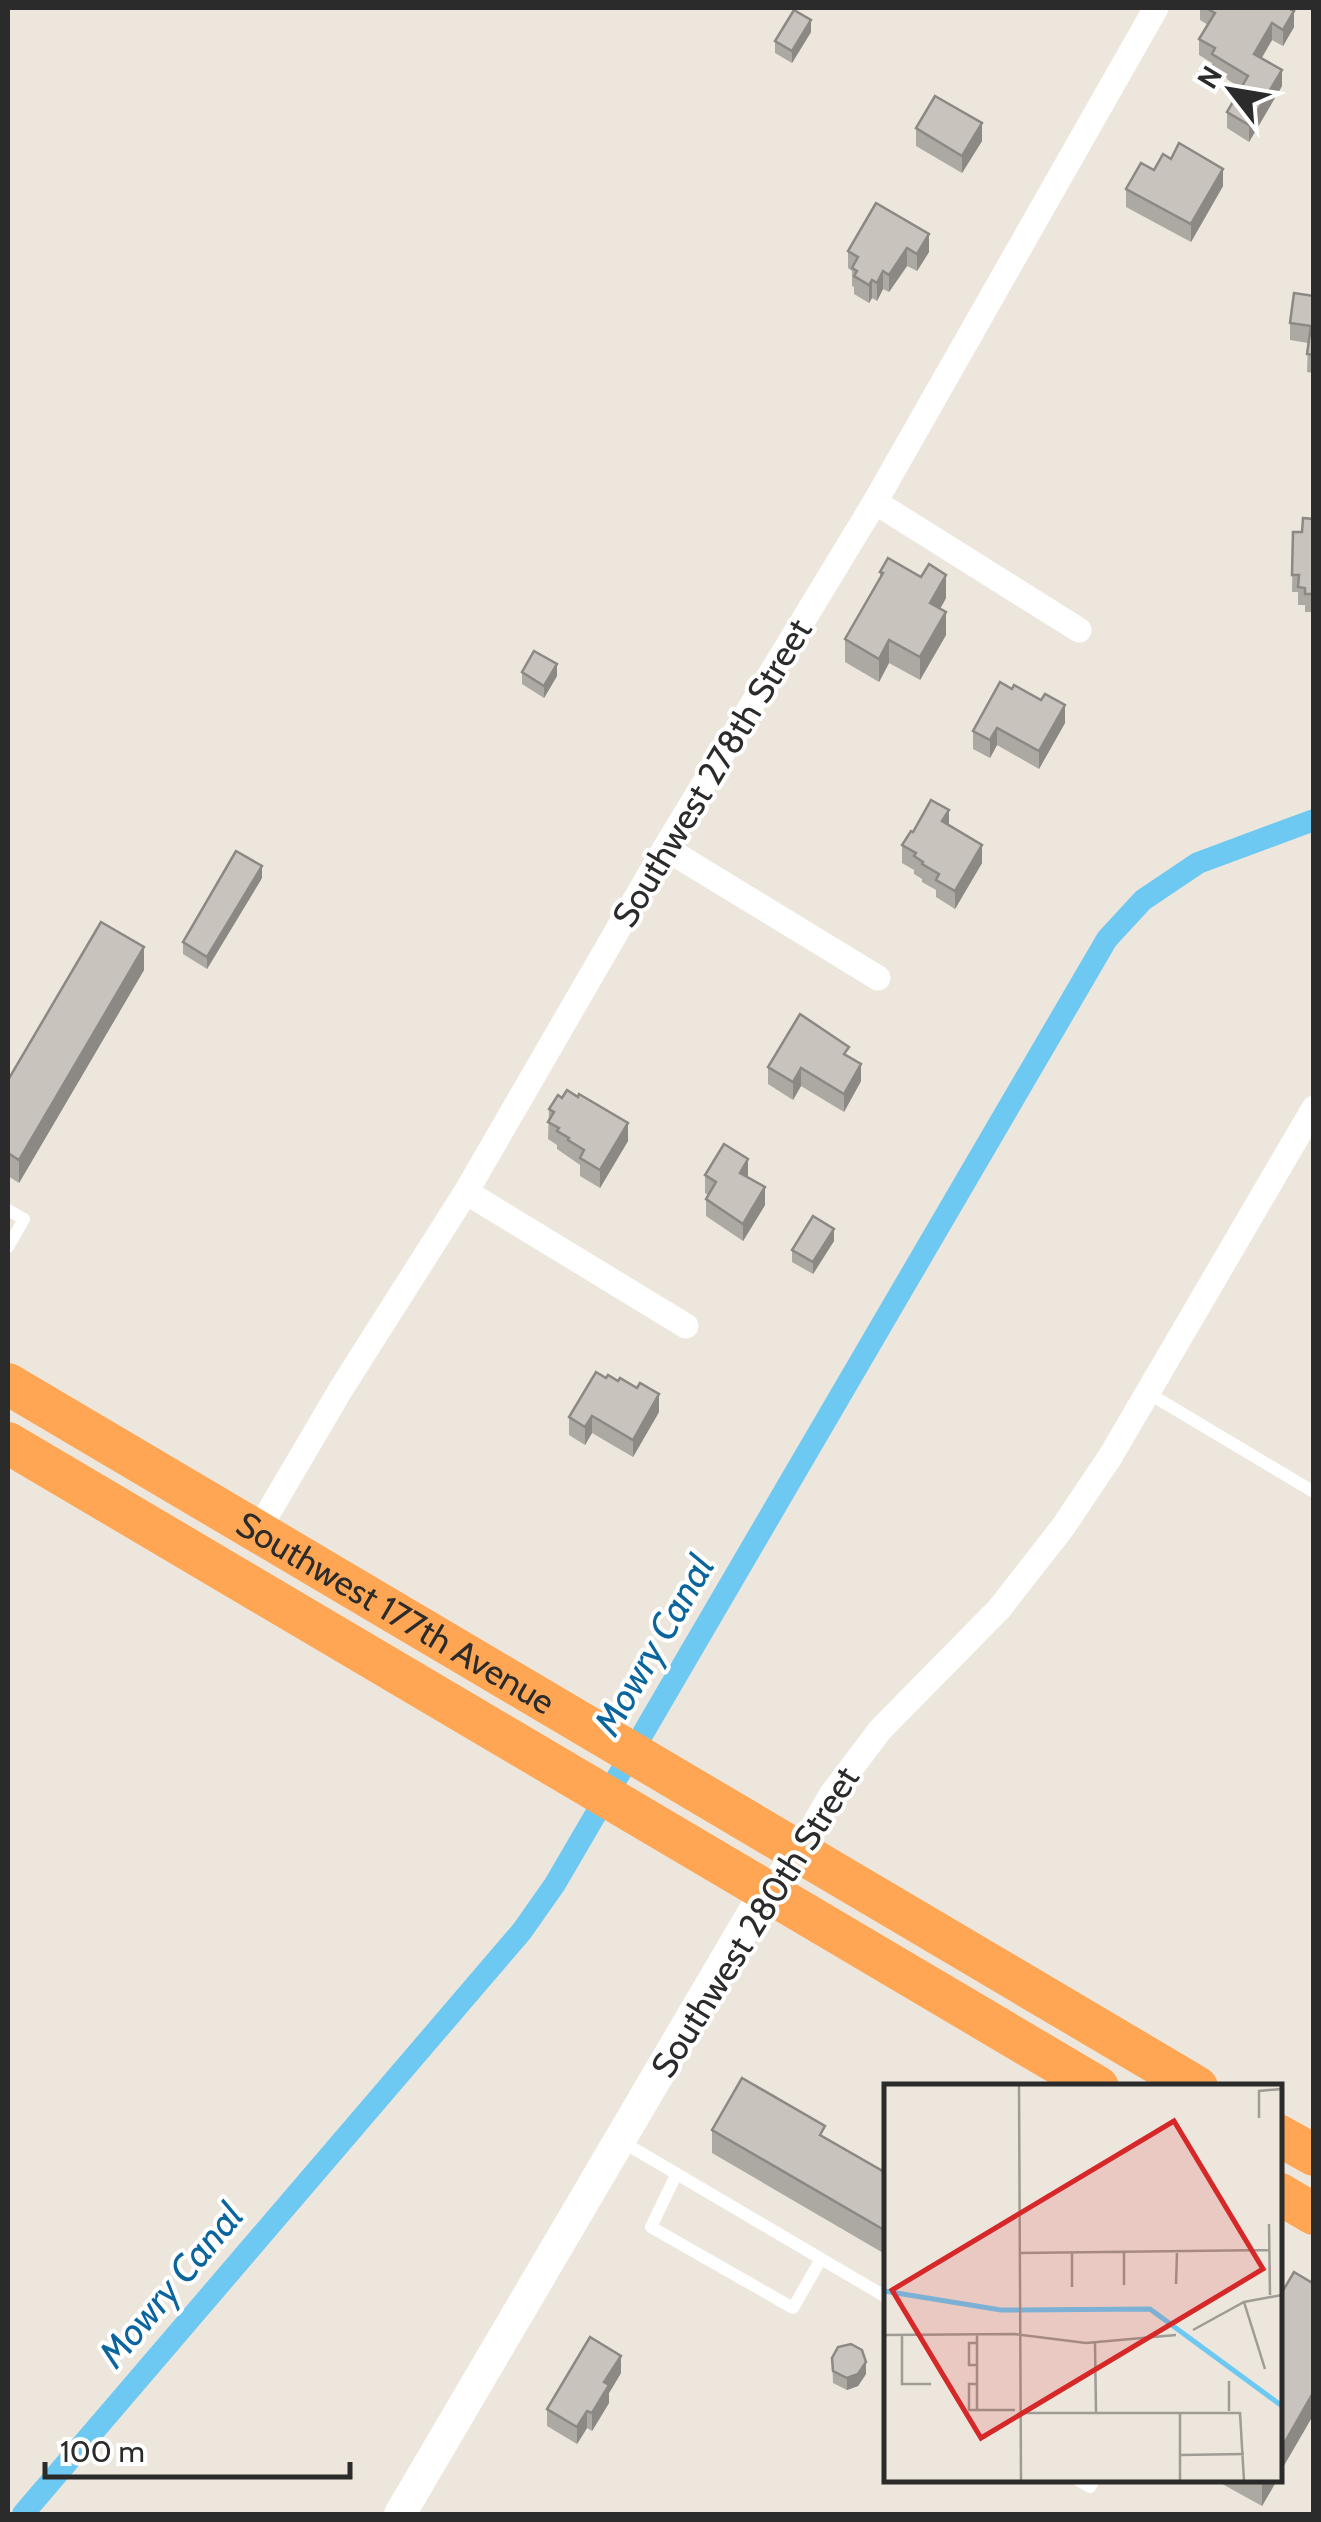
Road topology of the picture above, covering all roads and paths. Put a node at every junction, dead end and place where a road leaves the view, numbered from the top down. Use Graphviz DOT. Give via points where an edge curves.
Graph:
graph roads {
  1 [pos="1156,8"];
  2 [pos="875,502"];
  3 [pos="1079,630"];
  4 [pos="665,848"];
  5 [pos="878,978"];
  6 [pos="1314,1108"];
  7 [pos="466,1192"];
  8 [pos="8,1210"];
  9 [pos="8,1247"];
  10 [pos="686,1326"];
  11 [pos="8,1384"];
  12 [pos="1148,1393"];
  13 [pos="8,1443"];
  14 [pos="1314,1492"];
  15 [pos="155,1530"];
  16 [pos="257,1532"];
  17 [pos="798,1852"];
  18 [pos="766,1891"];
  19 [pos="1093,2084"];
  20 [pos="1192,2084"];
  21 [pos="1281,2137"];
  22 [pos="619,2140"];
  23 [pos="1314,2155"];
  24 [pos="676,2175"];
  25 [pos="1314,2182"];
  26 [pos="1281,2188"];
  27 [pos="1281,2191"];
  28 [pos="1314,2214"];
  29 [pos="821,2259"];
  30 [pos="884,2295"];
  31 [pos="400,2514"];
  1 -- 2 [label="street, Southwest 278th Street"];
  2 -- 3 [label="street"];
  2 -- 4 [label="street, Southwest 278th Street"];
  4 -- 5 [label="street"];
  4 -- 7 [label="street, Southwest 278th Street"];
  6 -- 12 [label="street, Southwest 280th Street"];
  7 -- 10 [label="street"];
  7 -- 16 [label="street, Southwest 278th Street"];
  8 -- 9 [label="lane" via="24,1219"];
  11 -- 16 [label="highway, Southwest 177th Avenue"];
  12 -- 14 [label="lane"];
  12 -- 17 [label="street, Southwest 280th Street" via="1064,1527 998,1610 880,1730"];
  13 -- 15 [label="highway, Southwest 177th Avenue"];
  15 -- 16 [label="highway"];
  15 -- 18 [label="highway, Southwest 177th Avenue"];
  16 -- 17 [label="highway, Southwest 177th Avenue"];
  17 -- 18 [label="street, Southwest 280th Street"];
  17 -- 20 [label="highway, Southwest 177th Avenue"];
  18 -- 19 [label="highway, Southwest 177th Avenue"];
  18 -- 22 [label="street, Southwest 280th Street"];
  21 -- 23 [label="highway"];
  22 -- 24 [label="lane"];
  22 -- 31 [label="street, Southwest 280th Street"];
  24 -- 29 [label="lane"];
  24 -- 29 [label="lane" via="651,2227 792,2308"];
  25 -- 26 [label="highway"];
  27 -- 28 [label="highway"];
  29 -- 30 [label="lane"];
}
